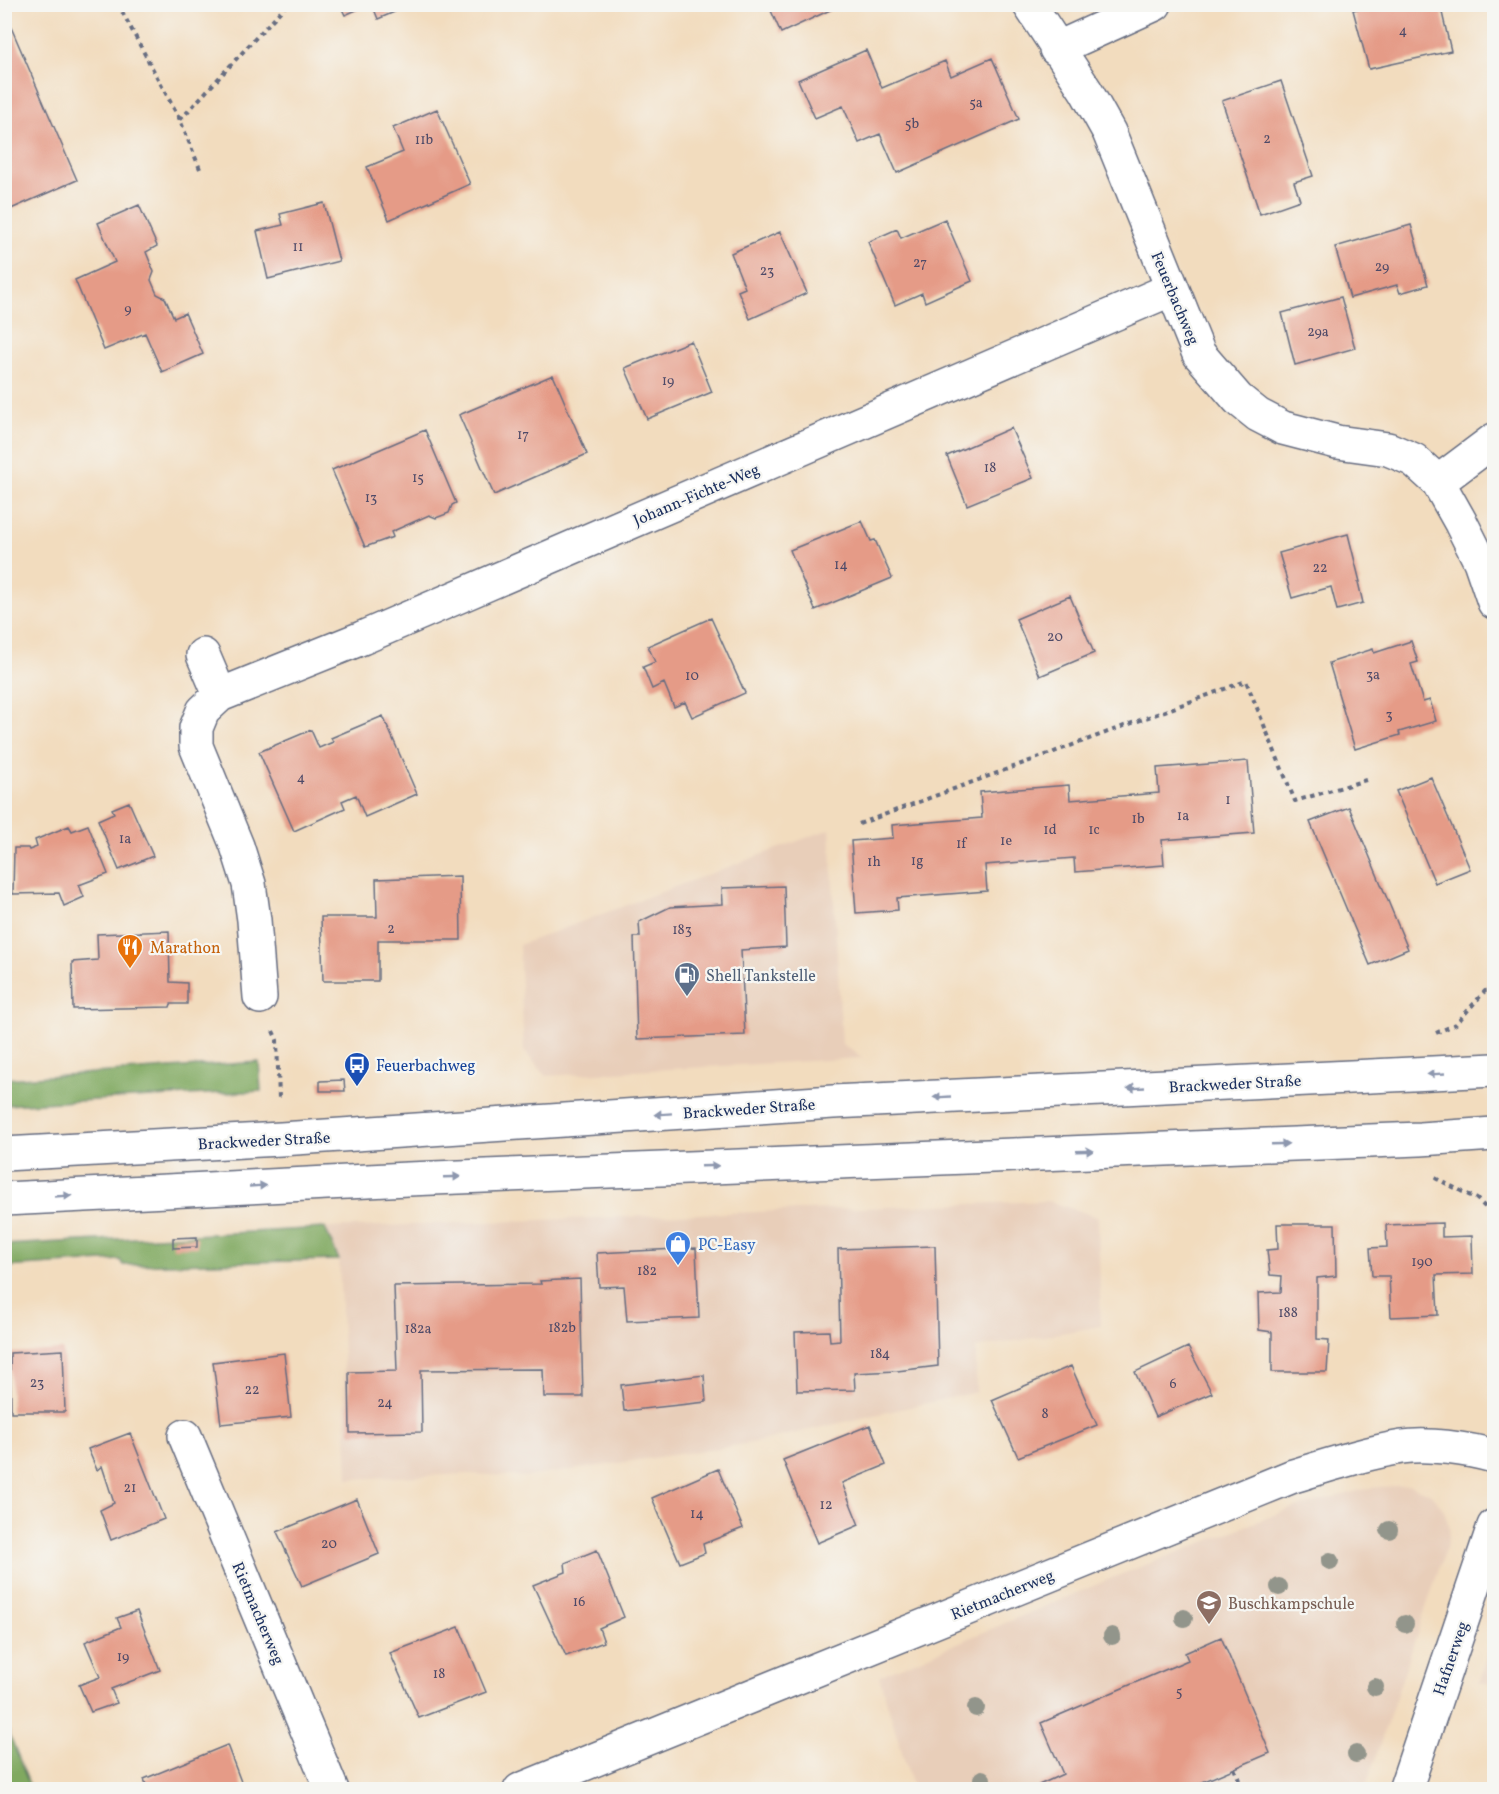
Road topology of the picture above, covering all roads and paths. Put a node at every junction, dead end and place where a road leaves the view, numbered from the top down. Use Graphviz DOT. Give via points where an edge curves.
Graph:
graph roads {
  1 [pos="118,4"];
  2 [pos="287,4"];
  3 [pos="1029,4"];
  4 [pos="1155,4"];
  5 [pos="1056,49"];
  6 [pos="180,120"];
  7 [pos="200,169"];
  8 [pos="1172,289"];
  9 [pos="1494,440"];
  10 [pos="1438,482"];
  11 [pos="1494,602"];
  12 [pos="203,655"];
  13 [pos="220,696"];
  14 [pos="1366,780"];
  15 [pos="859,824"];
  16 [pos="1494,990"];
  17 [pos="1485,991"];
  18 [pos="260,997"];
  19 [pos="1494,1070"];
  20 [pos="279,1099"];
  21 [pos="1494,1134"];
  22 [pos="4,1154"];
  23 [pos="4,1199"];
  24 [pos="185,1436"];
  25 [pos="1494,1456"];
  26 [pos="1494,1526"];
  27 [pos="1234,1768"];
  28 [pos="332,1790"];
  29 [pos="520,1790"];
  30 [pos="1243,1790"];
  31 [pos="1405,1790"];
  1 -- 6 [label="path"];
  2 -- 6 [label="path"];
  3 -- 5 [label="street, Feuerbachweg"];
  4 -- 5 [label="street"];
  5 -- 8 [label="street, Feuerbachweg" via="1109,132"];
  6 -- 7 [label="path"];
  8 -- 10 [label="street, Feuerbachweg" via="1199,354 1238,399 1258,415 1282,428 1337,442 1388,449 1414,460"];
  8 -- 13 [label="street, Johann-Fichte-Weg"];
  9 -- 10 [label="street"];
  10 -- 11 [label="street, Feuerbachweg" via="1466,532"];
  12 -- 13 [label="street"];
  13 -- 18 [label="street, Johann-Fichte-Weg" via="203,711 196,728 196,746 249,884"];
  14 -- 15 [label="path" via="1295,801 1246,681"];
  16 -- 17 [label="path"];
  18 -- 20 [label="path" via="277,1040"];
  19 -- 22 [label="street, Brackweder Straße, one-way" via="833,1102"];
  23 -- 21 [label="street, one-way"];
  24 -- 28 [label="street, Rietmacherweg"];
  25 -- 29 [label="street, Rietmacherweg" via="1466,1448 1404,1446 1293,1476"];
  26 -- 31 [label="street, Hafnerweg"];
  27 -- 30 [label="path"];
}
